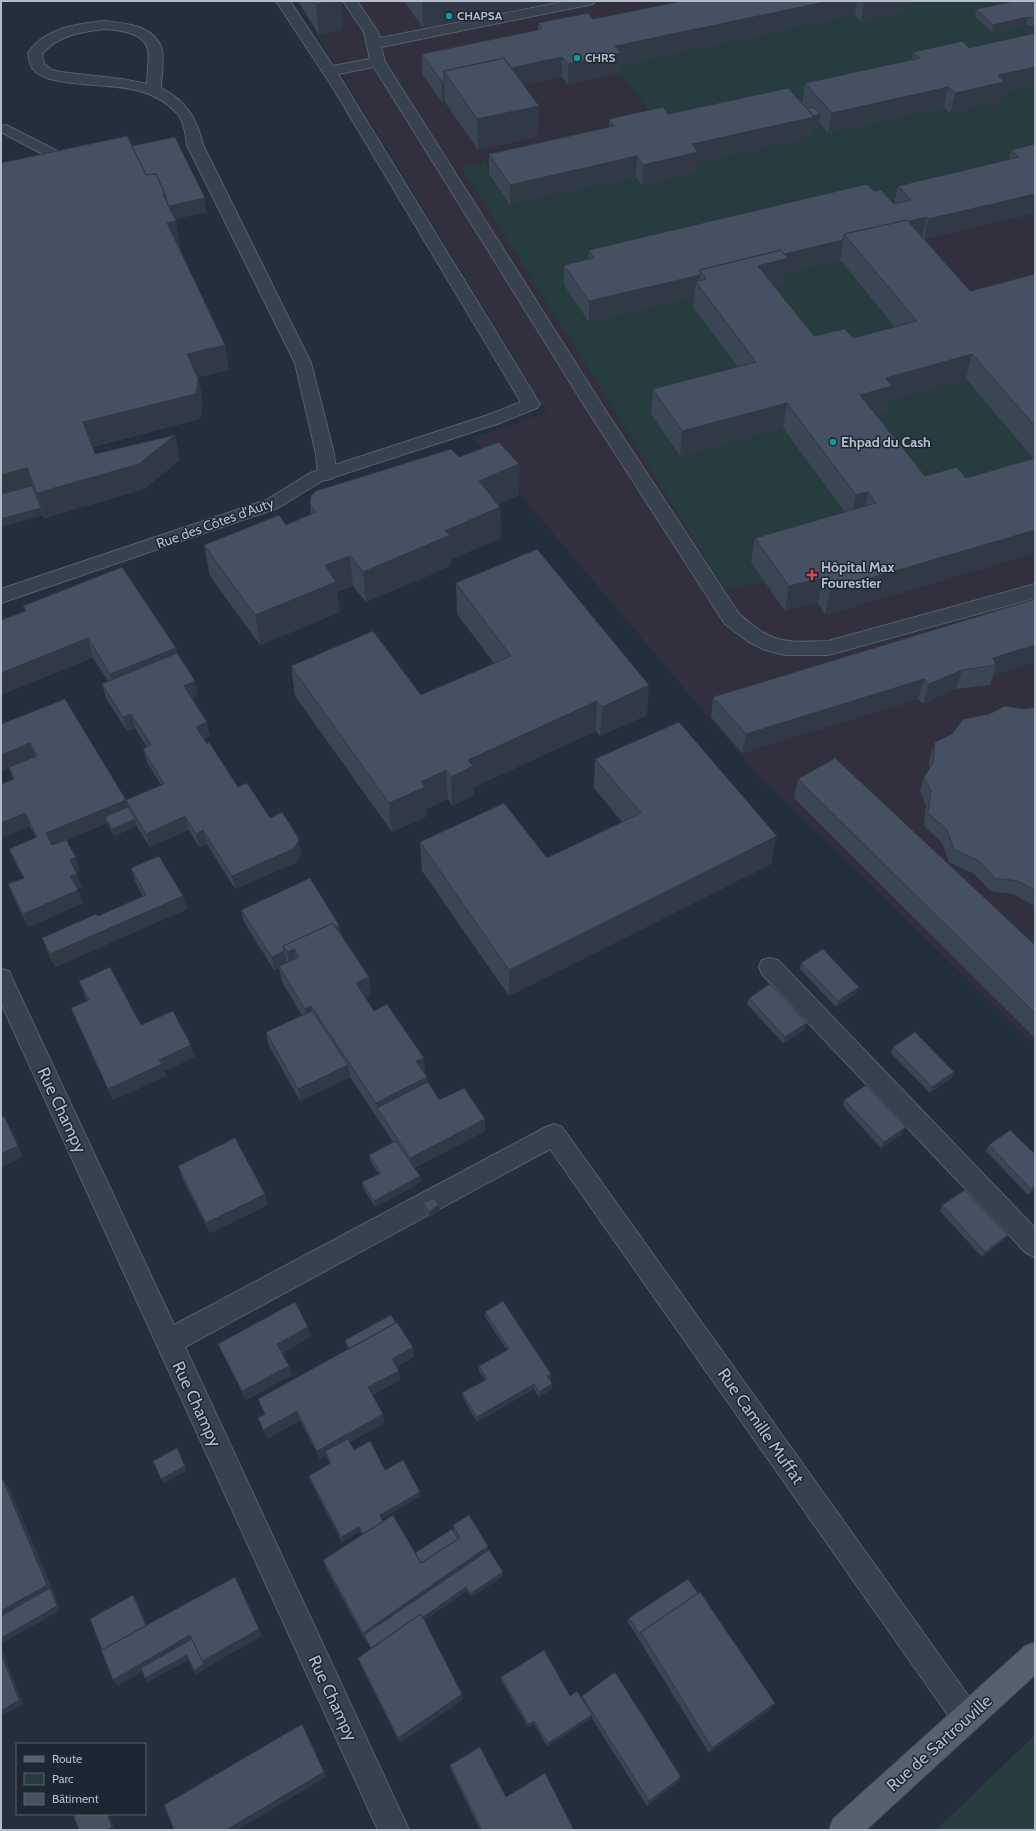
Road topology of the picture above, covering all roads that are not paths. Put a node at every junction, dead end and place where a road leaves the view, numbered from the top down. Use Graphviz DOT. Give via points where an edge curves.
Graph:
graph roads {
  1 [pos="284,1"];
  2 [pos="350,1"];
  3 [pos="588,1"];
  4 [pos="374,44"];
  5 [pos="378,62"];
  6 [pos="329,71"];
  7 [pos="154,90"];
  8 [pos="6,129"];
  9 [pos="50,170"];
  10 [pos="328,474"];
  11 [pos="1035,591"];
  12 [pos="1,596"];
  13 [pos="770,967"];
  14 [pos="1,978"];
  15 [pos="1035,1245"];
  16 [pos="169,1342"];
  17 [pos="1035,1656"];
  18 [pos="967,1718"];
  19 [pos="394,1830"];
  20 [pos="844,1830"];
  1 -- 6 [label="street"];
  2 -- 4 [label="street" via="372,32"];
  3 -- 4 [label="street"];
  4 -- 5 [label="street"];
  5 -- 6 [label="street"];
  5 -- 11 [label="street" via="595,408 732,619 772,645 828,648"];
  6 -- 10 [label="street, Rue des Côtes d'Auty" via="531,404 494,419"];
  7 -- 7 [label="street" via="54,76 41,70 35,62 35,52 42,43 64,32 86,26 103,24 133,30 146,36 155,48"];
  7 -- 10 [label="street" via="184,112 187,142 195,145 303,362"];
  8 -- 9 [label="street" via="80,164"];
  10 -- 12 [label="street, Rue des Côtes d'Auty" via="316,478 272,504"];
  13 -- 15 [label="street"];
  14 -- 16 [label="street, Rue Champy"];
  16 -- 18 [label="street, Rue Camille Muffat" via="554,1135"];
  16 -- 19 [label="street, Rue Champy"];
  17 -- 18 [label="main road, Rue de Sartrouville"];
  18 -- 20 [label="main road, Rue de Sartrouville"];
}
